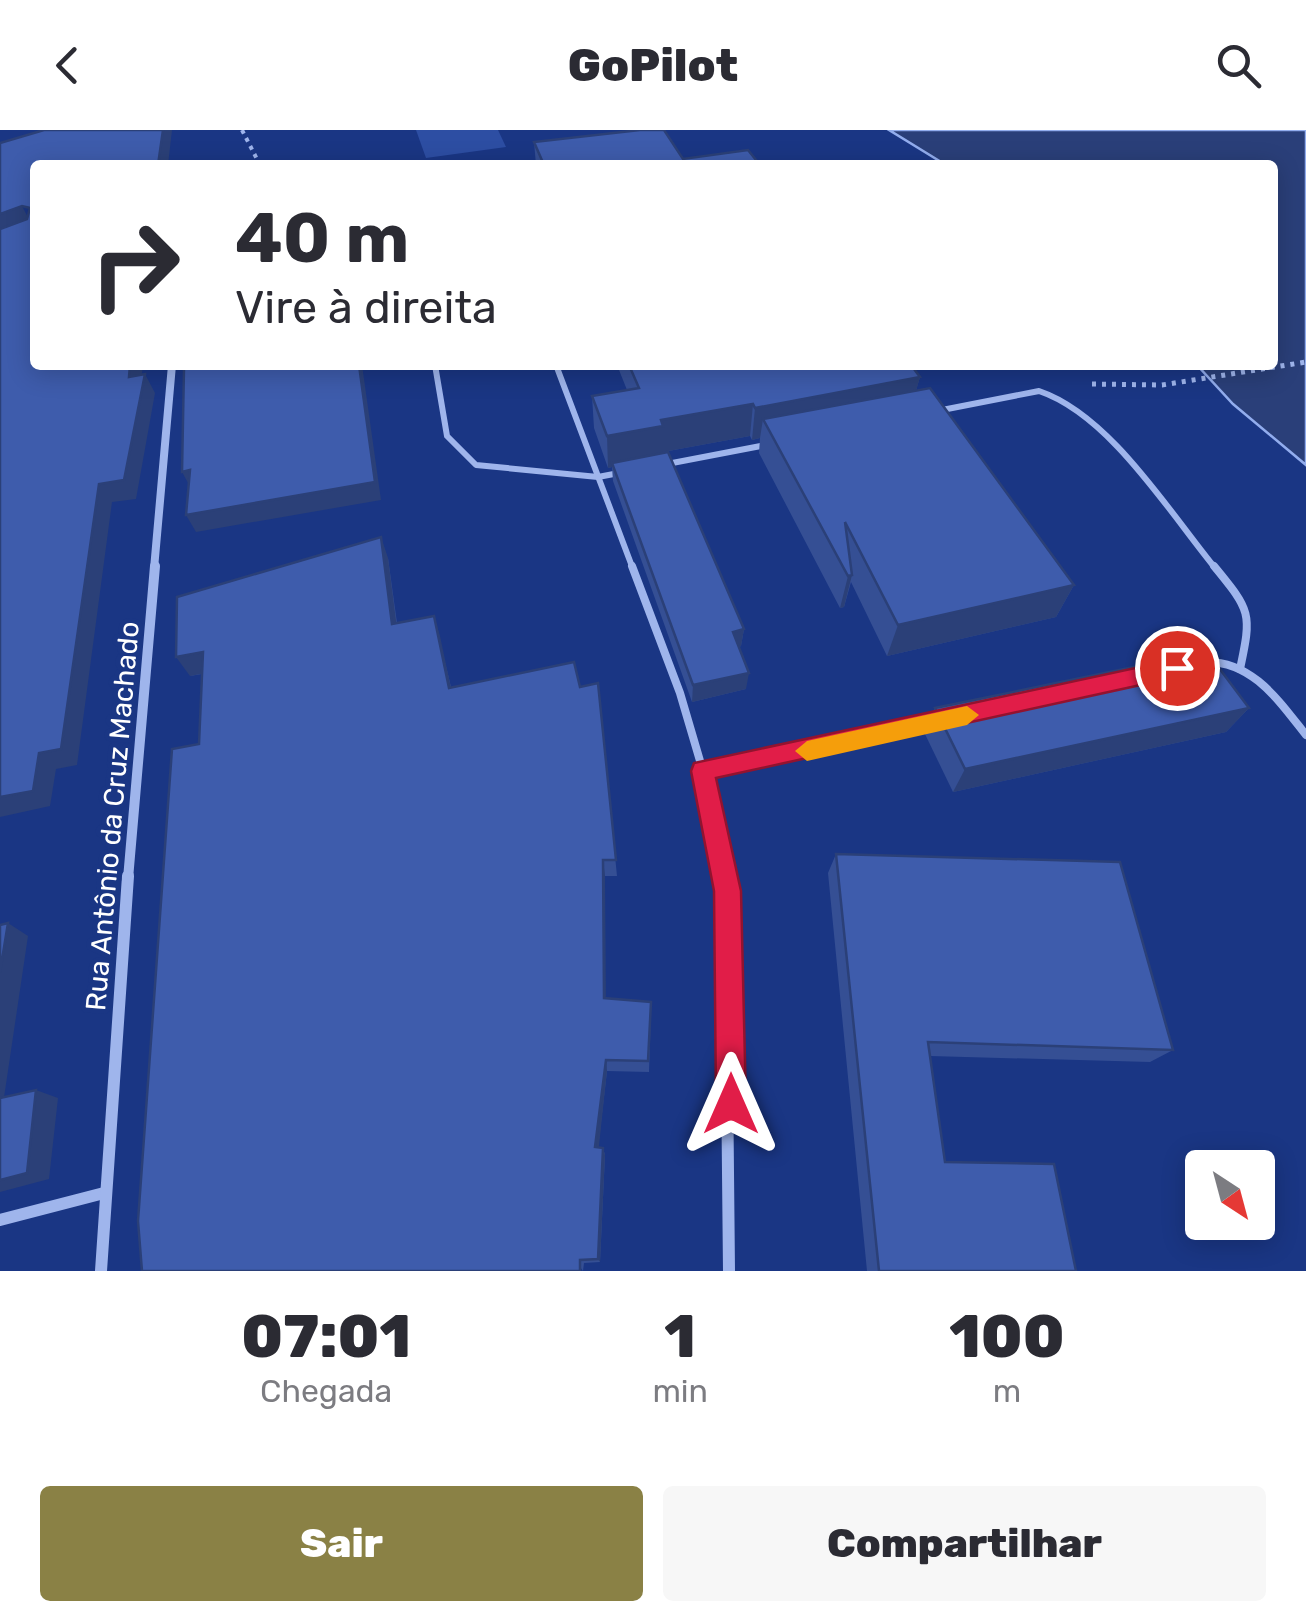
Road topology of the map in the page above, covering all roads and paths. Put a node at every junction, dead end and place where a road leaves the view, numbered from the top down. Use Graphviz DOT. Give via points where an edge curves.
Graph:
graph roads {
  1 [pos="242,130"];
  2 [pos="257,160"];
  3 [pos="1306,362"];
  4 [pos="1278,366"];
  5 [pos="172,370"];
  6 [pos="435,370"];
  7 [pos="558,370"];
  8 [pos="1256,370"];
  9 [pos="1054,396"];
  10 [pos="924,414"];
  11 [pos="771,444"];
  12 [pos="656,466"];
  13 [pos="636,470"];
  14 [pos="598,478"];
  15 [pos="1195,664"];
  16 [pos="1240,669"];
  17 [pos="942,721"];
  18 [pos="1306,735"];
  19 [pos="702,771"];
  20 [pos="104,1192"];
  21 [pos="0,1220"];
  22 [pos="102,1271"];
  23 [pos="729,1271"];
  1 -- 2 [label="path"];
  3 -- 4 [label="path"];
  5 -- 20 [label="street, Rua Antônio da Cruz Machado"];
  6 -- 14 [label="lane" via="447,436 476,464"];
  7 -- 14 [label="lane"];
  8 -- 9 [label="path" via="1162,385 1078,384"];
  9 -- 10 [label="lane" via="1040,391"];
  9 -- 16 [label="lane" via="1092,419 1237,594 1250,621"];
  11 -- 12 [label="lane"];
  13 -- 14 [label="lane"];
  14 -- 19 [label="lane" via="680,693"];
  15 -- 16 [label="lane" via="1214,660"];
  16 -- 18 [label="lane" via="1265,686"];
  17 -- 19 [label="lane"];
  19 -- 23 [label="street" via="728,891"];
  20 -- 21 [label="street"];
  20 -- 22 [label="street, Rua Antônio da Cruz Machado"];
}
